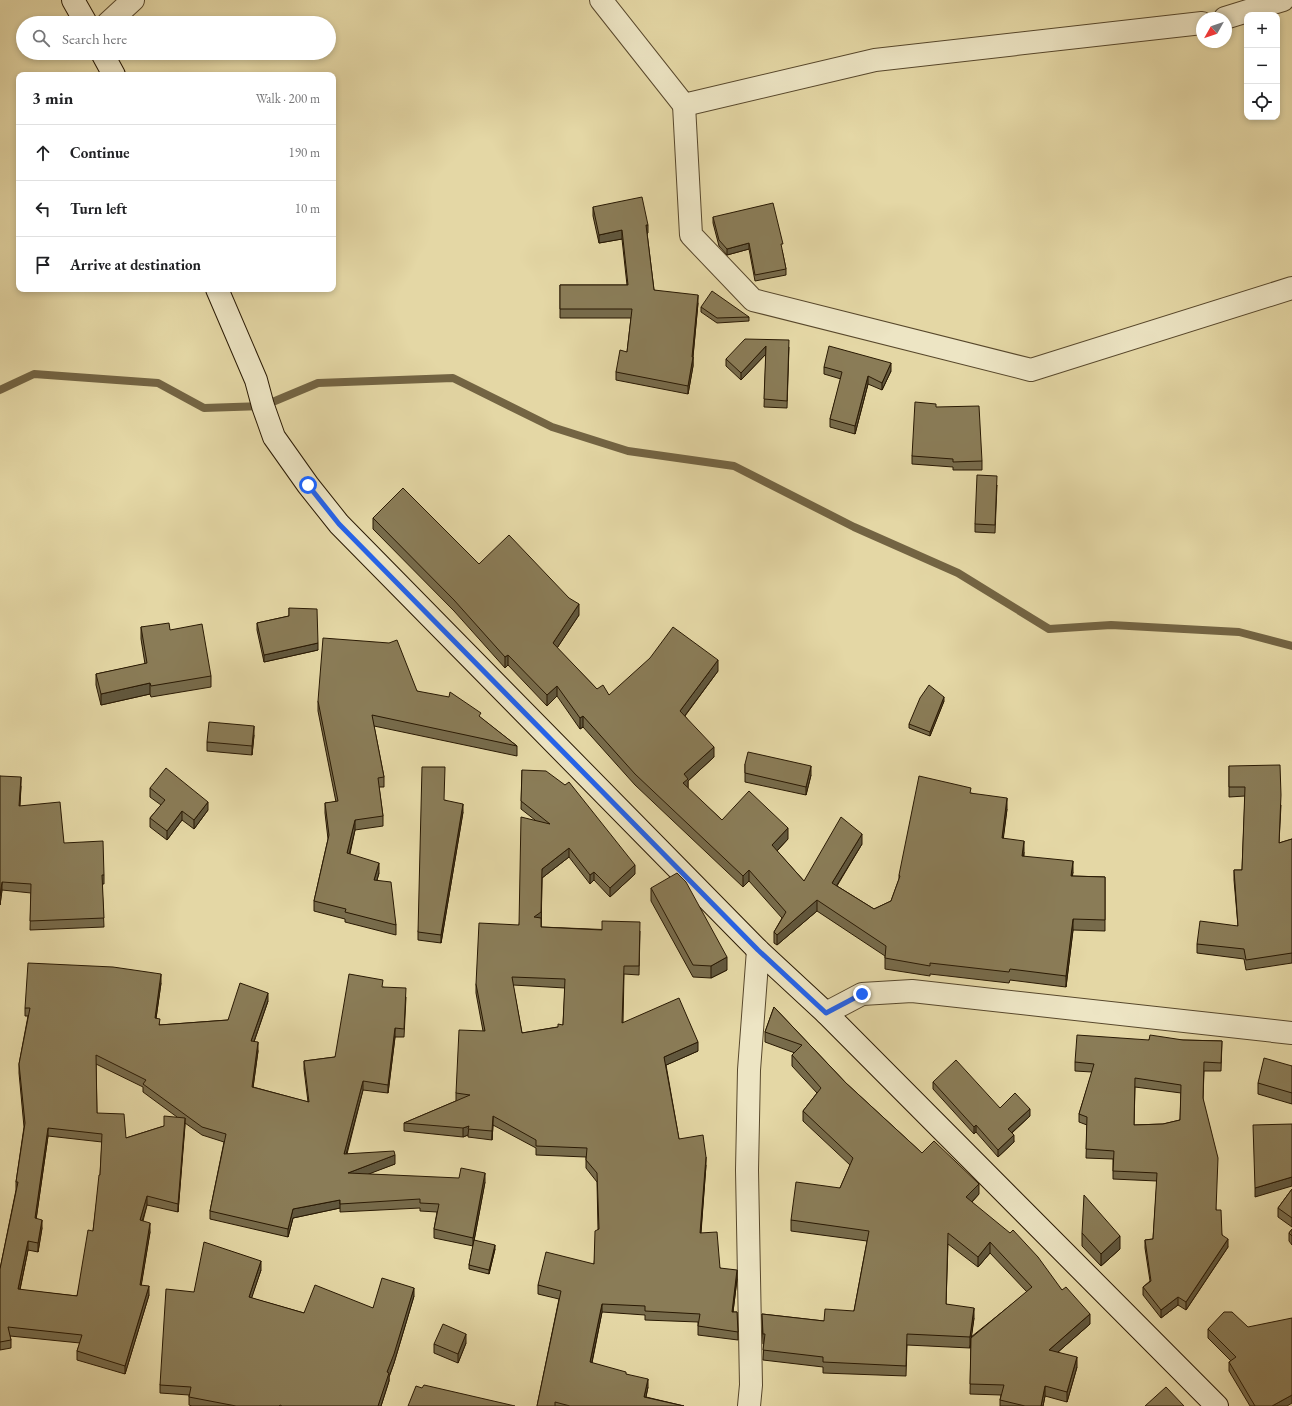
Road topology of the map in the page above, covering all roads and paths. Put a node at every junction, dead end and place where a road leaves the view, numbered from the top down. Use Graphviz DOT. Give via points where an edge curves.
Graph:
graph roads {
  1 [pos="73,0"];
  2 [pos="133,0"];
  3 [pos="601,0"];
  4 [pos="1283,0"];
  5 [pos="82,16"];
  6 [pos="116,16"];
  7 [pos="1232,16"];
  8 [pos="1196,24"];
  9 [pos="106,60"];
  10 [pos="112,72"];
  11 [pos="684,105"];
  12 [pos="1292,288"];
  13 [pos="218,292"];
  14 [pos="758,950"];
  15 [pos="826,1013"];
  16 [pos="1292,1033"];
  17 [pos="749,1406"];
  18 [pos="1216,1406"];
  1 -- 5 [label="street"];
  2 -- 6 [label="street"];
  3 -- 11 [label="street"];
  4 -- 7 [label="street"];
  8 -- 11 [label="street" via="875,60"];
  9 -- 10 [label="street"];
  11 -- 12 [label="street" via="690,235 753,300 1031,370"];
  13 -- 14 [label="street" via="256,380 274,437 339,524"];
  14 -- 15 [label="street"];
  14 -- 17 [label="street" via="749,1078 747,1170 751,1385"];
  15 -- 16 [label="street" via="862,994 912,991"];
  15 -- 18 [label="street"];
}
